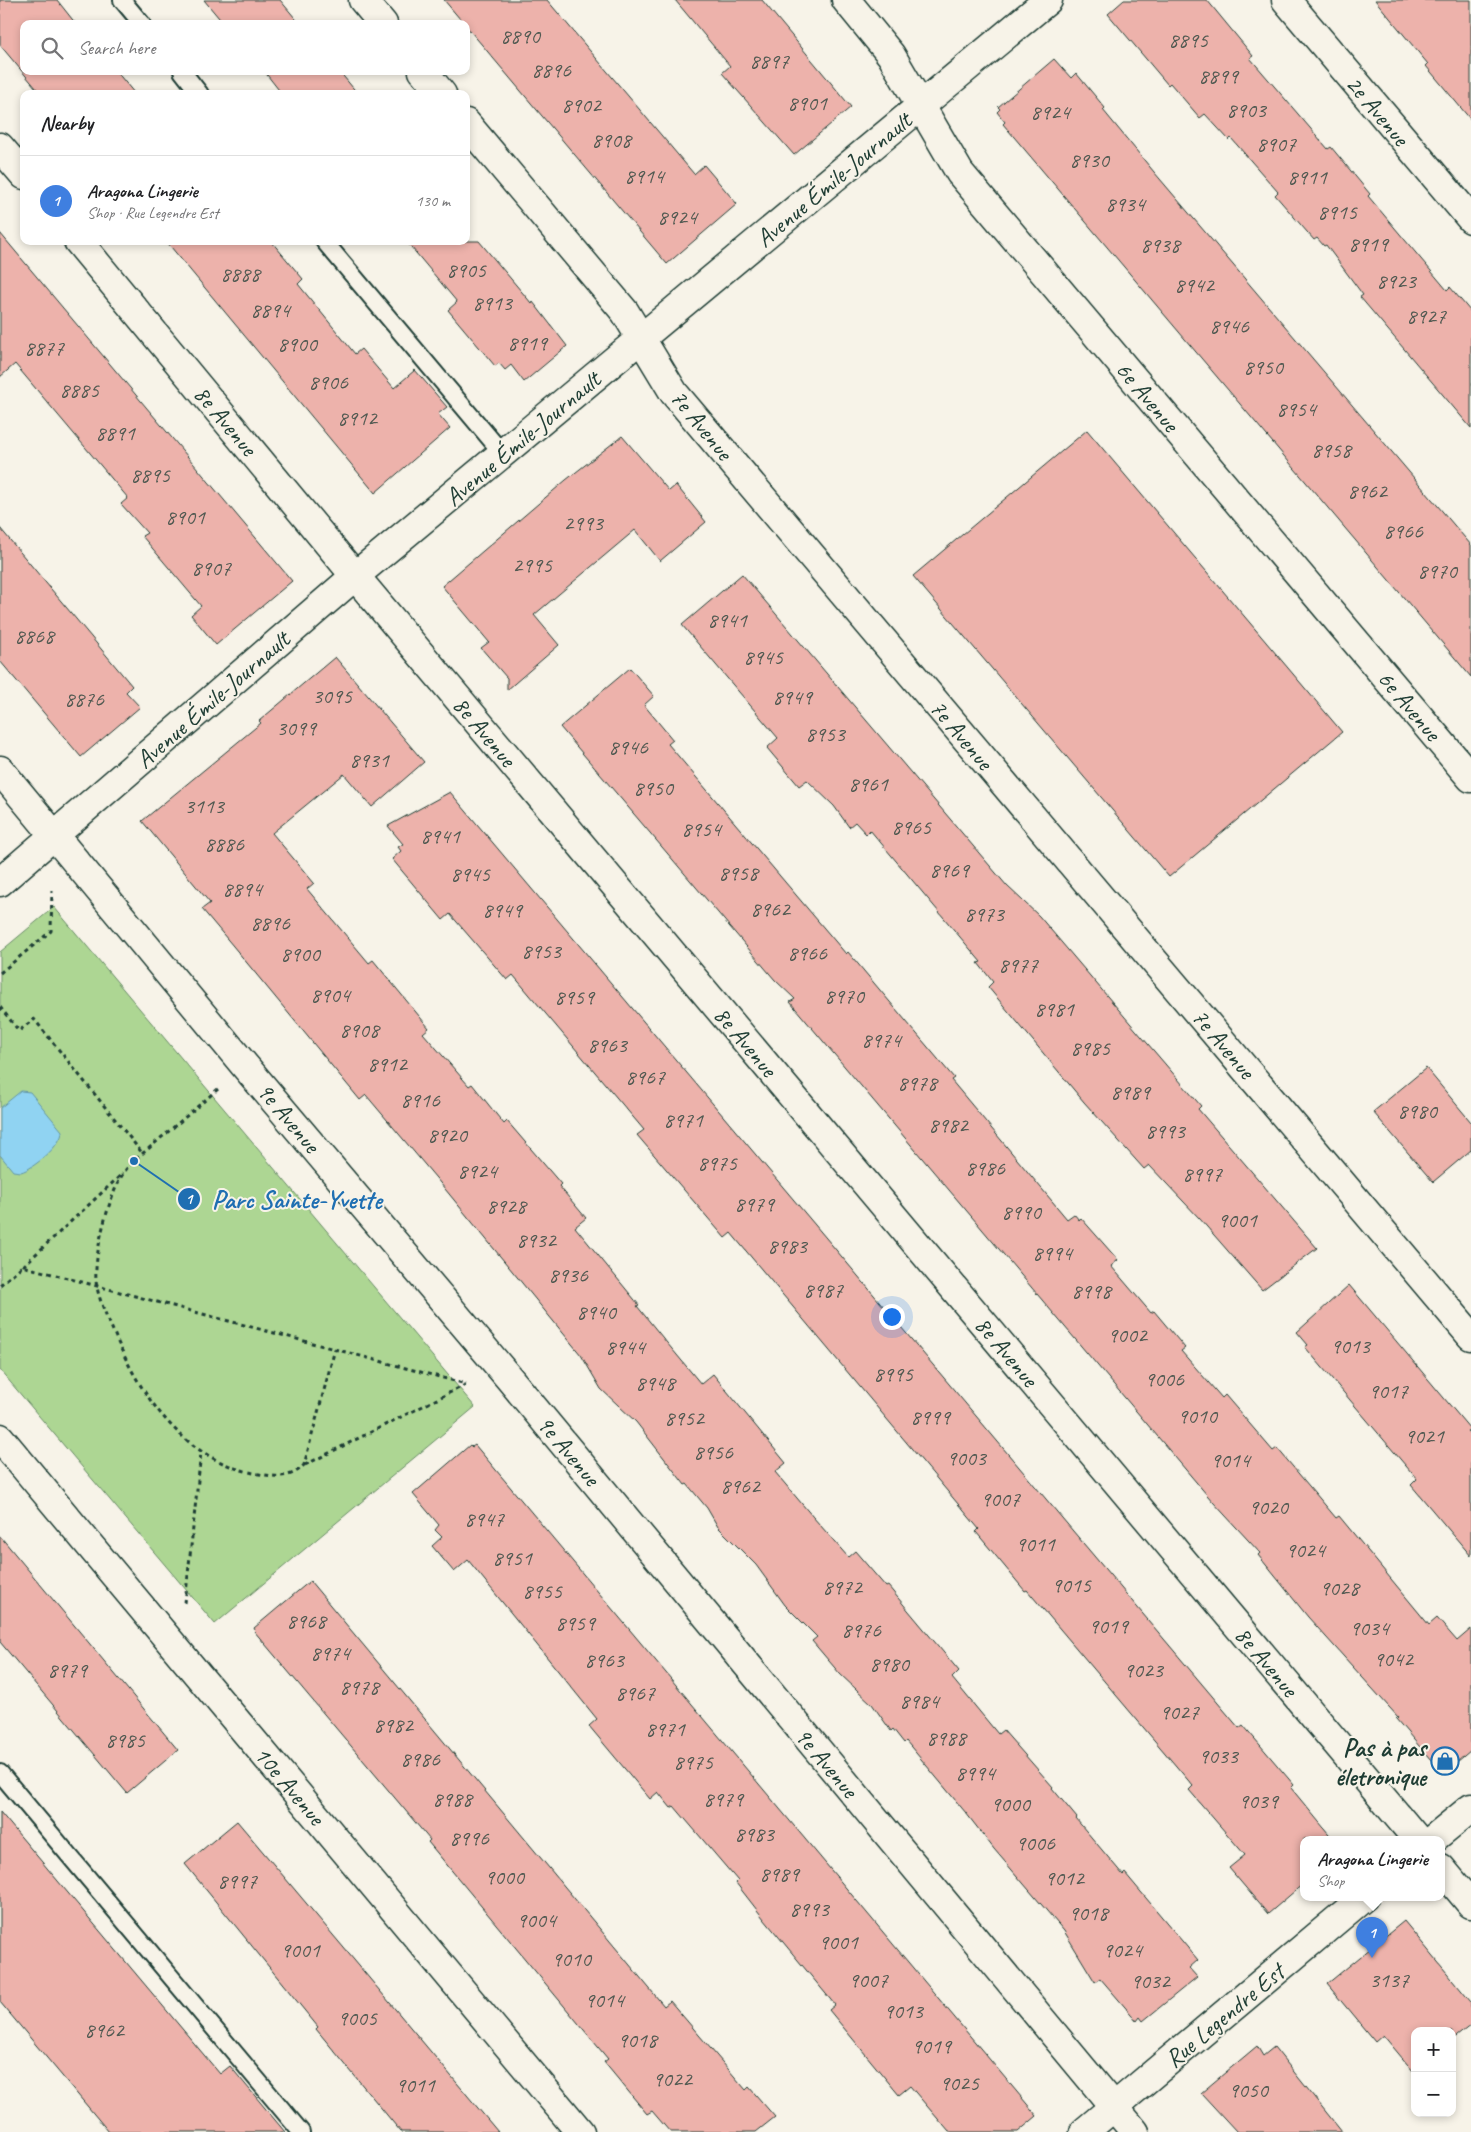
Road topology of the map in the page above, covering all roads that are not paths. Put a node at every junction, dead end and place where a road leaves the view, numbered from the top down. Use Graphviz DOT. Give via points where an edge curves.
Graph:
graph roads {
  1 [pos="122,0"];
  2 [pos="363,0"];
  3 [pos="846,0"];
  4 [pos="1048,0"];
  5 [pos="1286,0"];
  6 [pos="139,20"];
  7 [pos="380,20"];
  8 [pos="185,75"];
  9 [pos="426,75"];
  10 [pos="197,90"];
  11 [pos="439,90"];
  12 [pos="921,106"];
  13 [pos="470,127"];
  14 [pos="0,147"];
  15 [pos="20,171"];
  16 [pos="1471,219"];
  17 [pos="81,245"];
  18 [pos="327,245"];
  19 [pos="641,337"];
  20 [pos="503,454"];
  21 [pos="355,576"];
  22 [pos="0,770"];
  23 [pos="1471,778"];
  24 [pos="54,835"];
  25 [pos="0,882"];
  26 [pos="1471,1336"];
  27 [pos="0,1438"];
  28 [pos="0,1772"];
  29 [pos="1471,1808"];
  30 [pos="1414,1836"];
  31 [pos="1437,1836"];
  32 [pos="1445,1873"];
  33 [pos="1359,1901"];
  34 [pos="1471,1904"];
  35 [pos="1114,2107"];
  36 [pos="301,2132"];
  37 [pos="580,2132"];
  38 [pos="1084,2132"];
  39 [pos="1135,2132"];
  1 -- 6 [label="lane"];
  2 -- 7 [label="street"];
  3 -- 12 [label="street, 6e Avenue" via="891,55"];
  4 -- 12 [label="street, Avenue Émile-Journault"];
  5 -- 16 [label="street, 2e Avenue"];
  8 -- 10 [label="lane"];
  9 -- 11 [label="street"];
  12 -- 19 [label="street, Avenue Émile-Journault"];
  12 -- 23 [label="street, 6e Avenue" via="960,173"];
  13 -- 19 [label="street, 7e Avenue" via="625,312"];
  14 -- 15 [label="street"];
  17 -- 21 [label="street, 8e Avenue"];
  18 -- 20 [label="lane"];
  19 -- 20 [label="street, Avenue Émile-Journault"];
  19 -- 26 [label="street, 7e Avenue" via="674,392"];
  20 -- 21 [label="street, Avenue Émile-Journault"];
  21 -- 24 [label="street, Avenue Émile-Journault"];
  21 -- 30 [label="street, 8e Avenue"];
  22 -- 24 [label="street, 9e Avenue"];
  24 -- 25 [label="street, Avenue Émile-Journault"];
  24 -- 35 [label="street, 9e Avenue"];
  27 -- 37 [label="street, 10e Avenue"];
  28 -- 36 [label="lane"];
  29 -- 31 [label="street"];
  32 -- 34 [label="street"];
  33 -- 35 [label="street, Rue Legendre Est"];
  35 -- 38 [label="street, Rue Legendre Est"];
  35 -- 39 [label="street, 9e Avenue"];
}
